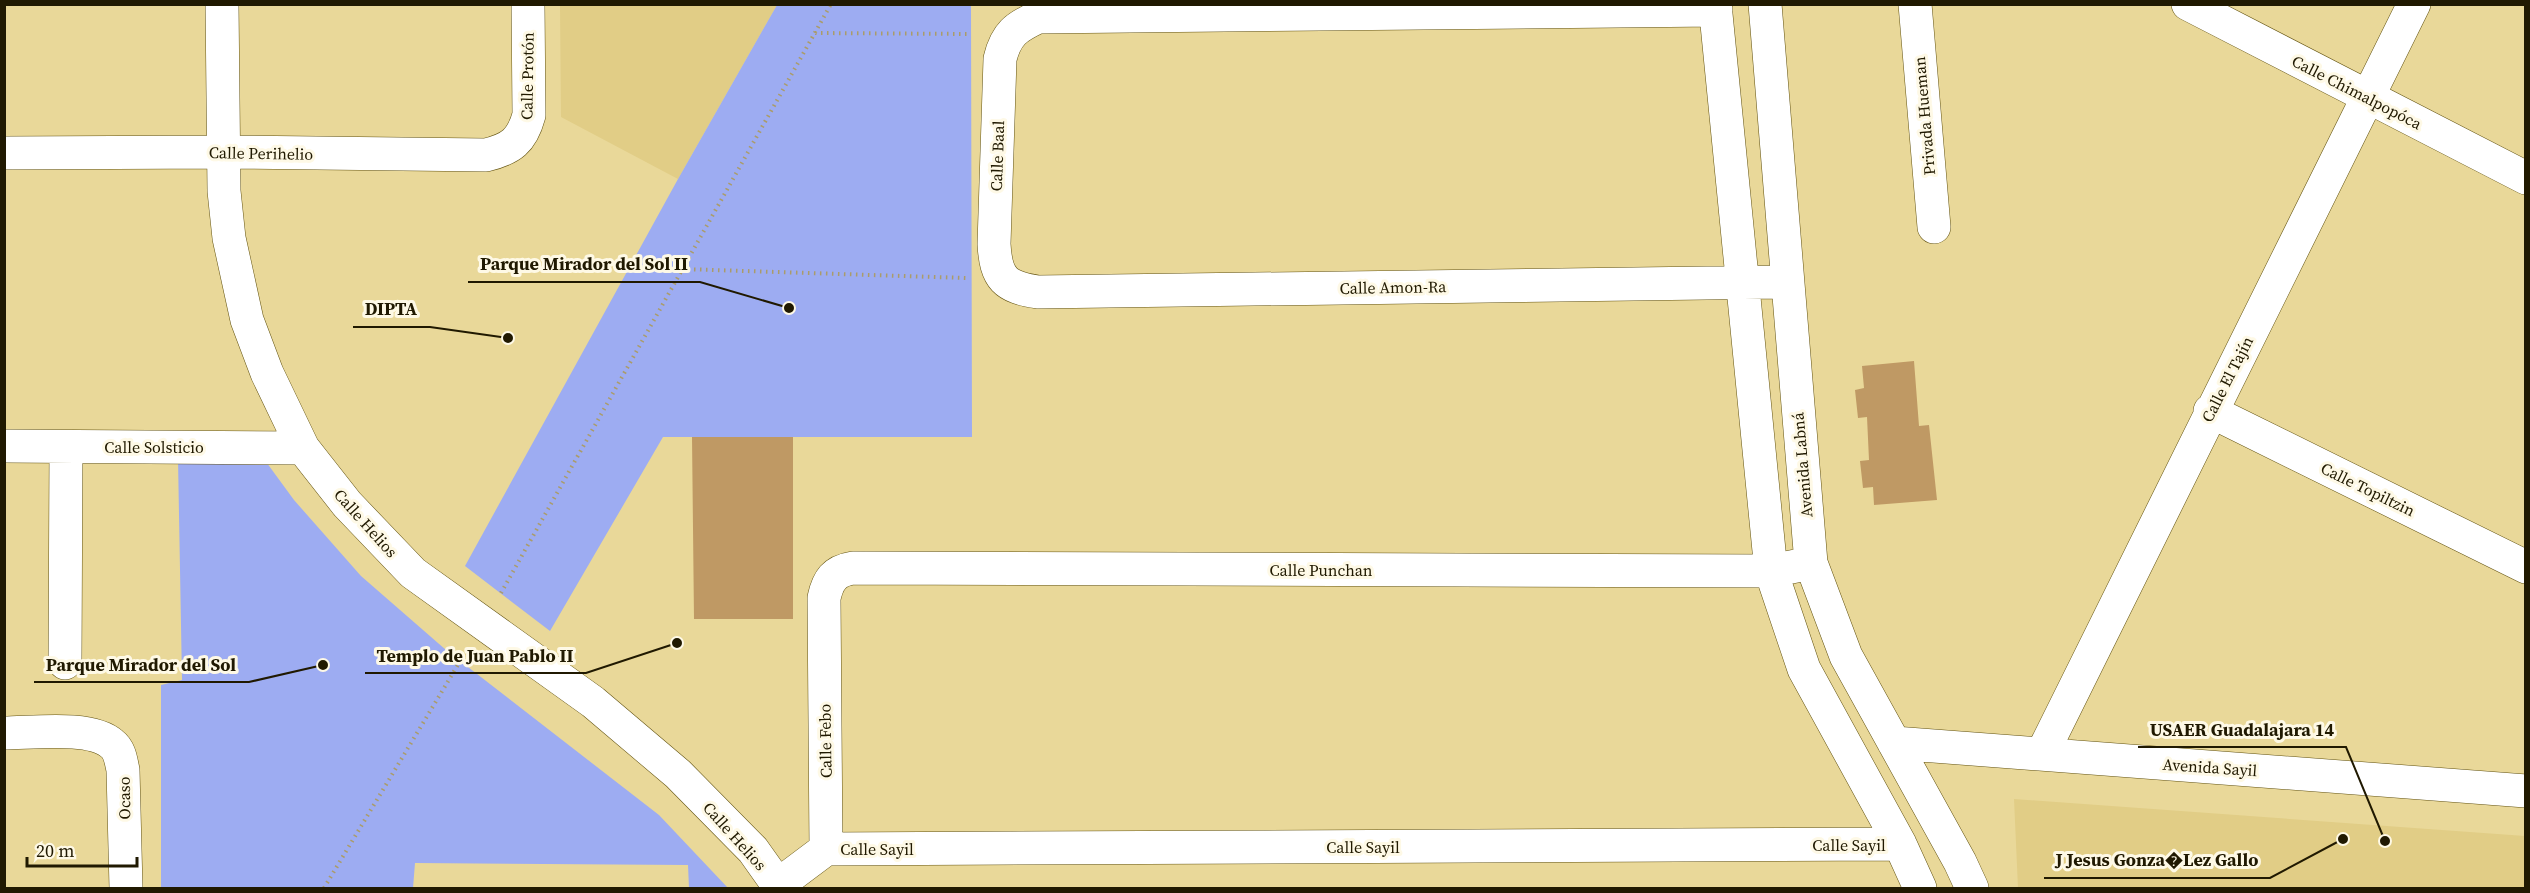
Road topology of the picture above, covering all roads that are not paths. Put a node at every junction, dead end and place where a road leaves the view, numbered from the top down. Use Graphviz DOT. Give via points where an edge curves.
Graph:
graph roads {
  1 [pos="222,4"];
  2 [pos="528,4"];
  3 [pos="1765,4"];
  4 [pos="1915,4"];
  5 [pos="2188,4"];
  6 [pos="2414,4"];
  7 [pos="1716,7"];
  8 [pos="1123,10"];
  9 [pos="2368,98"];
  10 [pos="514,143"];
  11 [pos="224,152"];
  12 [pos="4,153"];
  13 [pos="2526,178"];
  14 [pos="1934,227"];
  15 [pos="1002,280"];
  16 [pos="1742,282"];
  17 [pos="1786,282"];
  18 [pos="2210,411"];
  19 [pos="4,446"];
  20 [pos="66,447"];
  21 [pos="303,448"];
  22 [pos="1811,563"];
  23 [pos="2526,567"];
  24 [pos="1771,571"];
  25 [pos="833,575"];
  26 [pos="65,663"];
  27 [pos="4,733"];
  28 [pos="1894,743"];
  29 [pos="2042,754"];
  30 [pos="2526,791"];
  31 [pos="1900,844"];
  32 [pos="826,849"];
  33 [pos="779,887"];
  34 [pos="126,888"];
  35 [pos="1920,888"];
  36 [pos="1972,888"];
  1 -- 11 [label="street, Calle Helios"];
  2 -- 10 [label="street, Calle Protón" via="529,115 525,131"];
  3 -- 17 [label="street, Avenida Labná"];
  4 -- 14 [label="street, Privada Hueman"];
  5 -- 9 [label="street, Calle Chimalpopóca"];
  6 -- 9 [label="street, Calle El Tajín"];
  7 -- 8 [label="street"];
  7 -- 16 [label="street"];
  8 -- 15 [label="street, Calle Baal" via="1038,17 1022,24 1003,44 993,244"];
  9 -- 13 [label="street, Calle Chimalpopóca"];
  9 -- 18 [label="street, Calle El Tajín"];
  10 -- 11 [label="street, Calle Perihelio" via="486,155"];
  11 -- 12 [label="street, Calle Perihelio"];
  11 -- 21 [label="street, Calle Helios" via="229,238 247,320"];
  15 -- 16 [label="street, Calle Amon-Ra" via="1018,289 1038,292"];
  16 -- 17 [label="street, Calle Amon-Ra"];
  16 -- 24 [label="street"];
  17 -- 22 [label="street, Avenida Labná"];
  18 -- 23 [label="street, Calle Topiltzin"];
  18 -- 29 [label="street, Calle El Tajín"];
  19 -- 20 [label="street, Calle Solsticio"];
  20 -- 21 [label="street, Calle Solsticio"];
  20 -- 26 [label="street"];
  21 -- 33 [label="street, Calle Helios" via="347,504 413,573 593,702 678,774 753,850"];
  22 -- 24 [label="street, Calle Punchan"];
  22 -- 28 [label="street, Avenida Labná" via="1846,656"];
  24 -- 25 [label="street, Calle Punchan" via="853,568"];
  24 -- 31 [label="street" via="1804,669"];
  25 -- 32 [label="street, Calle Febo" via="824,598"];
  27 -- 34 [label="street, Ocaso" via="87,733 114,745 123,770"];
  28 -- 29 [label="street, Avenida Sayil"];
  28 -- 36 [label="street, Avenida Labná"];
  29 -- 30 [label="street, Avenida Sayil"];
  31 -- 32 [label="street, Calle Sayil"];
  31 -- 35 [label="street"];
  32 -- 33 [label="street"];
}
